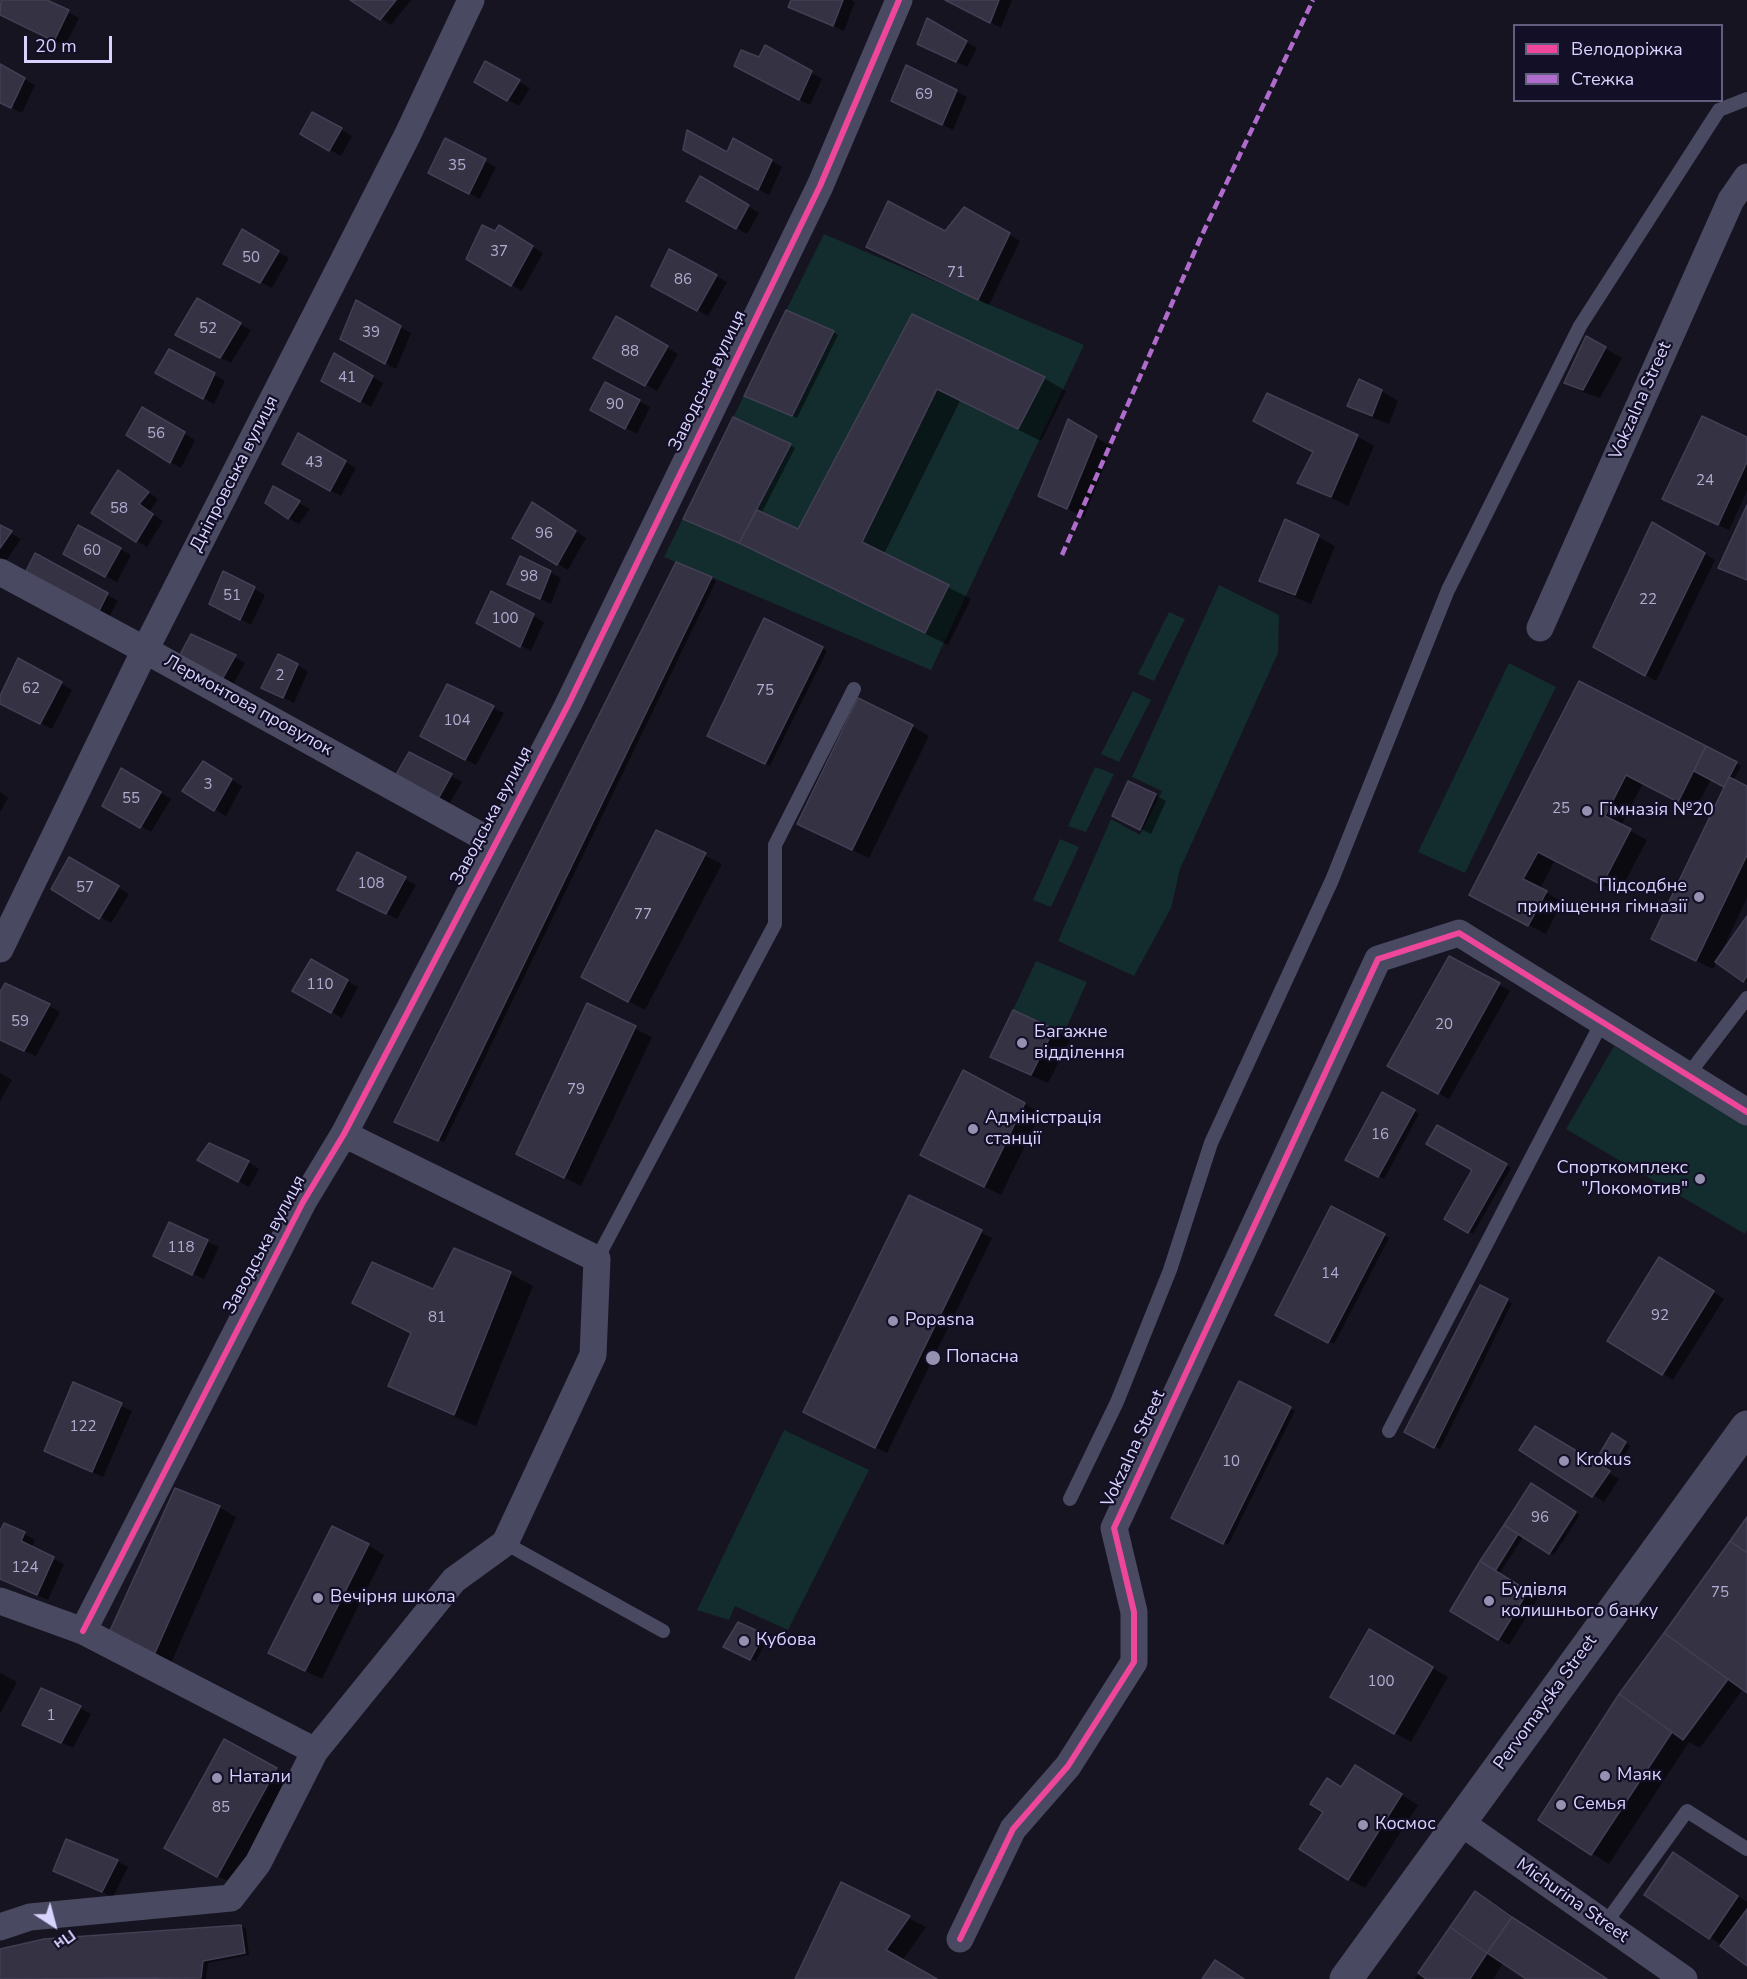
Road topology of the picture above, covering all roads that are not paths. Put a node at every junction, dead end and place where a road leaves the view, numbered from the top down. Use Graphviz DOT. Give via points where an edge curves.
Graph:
graph roads {
  1 [pos="471,0"];
  2 [pos="899,0"];
  3 [pos="1747,99"];
  4 [pos="1747,177"];
  5 [pos="0,572"];
  6 [pos="1540,627"];
  7 [pos="145,650"];
  8 [pos="854,689"];
  9 [pos="494,843"];
  10 [pos="0,949"];
  11 [pos="1747,998"];
  12 [pos="1602,1022"];
  13 [pos="1688,1075"];
  14 [pos="1747,1112"];
  15 [pos="344,1134"];
  16 [pos="597,1259"];
  17 [pos="1747,1427"];
  18 [pos="1389,1431"];
  19 [pos="1070,1499"];
  20 [pos="505,1543"];
  21 [pos="0,1601"];
  22 [pos="83,1631"];
  23 [pos="663,1631"];
  24 [pos="315,1751"];
  25 [pos="1460,1822"];
  26 [pos="1747,1850"];
  27 [pos="1605,1923"];
  28 [pos="0,1927"];
  29 [pos="960,1940"];
  30 [pos="1346,1979"];
  31 [pos="1684,1979"];
  1 -- 7 [label="street, Дніпровська вулиця" via="408,134"];
  2 -- 9 [label="street, Заводська вулиця" via="814,197 568,705"];
  3 -- 19 [label="lane" via="1719,111 1580,326 1448,590 1332,880 1211,1143 1166,1281 1117,1402"];
  4 -- 6 [label="street, Vokzalna Street" via="1731,200"];
  5 -- 7 [label="street, Лермонтова провулок"];
  7 -- 9 [label="street, Лермонтова провулок"];
  7 -- 10 [label="street, Дніпровська вулиця"];
  8 -- 16 [label="lane" via="775,845 775,924"];
  9 -- 15 [label="street, Заводська вулиця"];
  11 -- 13 [label="lane"];
  12 -- 13 [label="street"];
  12 -- 18 [label="lane"];
  12 -- 29 [label="street, Vokzalna Street" via="1459,933 1378,960 1114,1528 1134,1612 1134,1662 1068,1766 1013,1829"];
  13 -- 14 [label="street"];
  15 -- 16 [label="street"];
  15 -- 22 [label="street, Заводська вулиця" via="303,1202"];
  16 -- 20 [label="street" via="593,1355"];
  17 -- 25 [label="street, Pervomayska Street"];
  20 -- 23 [label="lane"];
  20 -- 24 [label="street" via="454,1580"];
  21 -- 22 [label="street"];
  22 -- 24 [label="street"];
  24 -- 28 [label="street" via="258,1863 231,1898 30,1917"];
  25 -- 27 [label="street, Michurina Street"];
  25 -- 30 [label="street, Pervomayska Street"];
  26 -- 27 [label="lane" via="1687,1811"];
  27 -- 31 [label="street, Michurina Street"];
}
